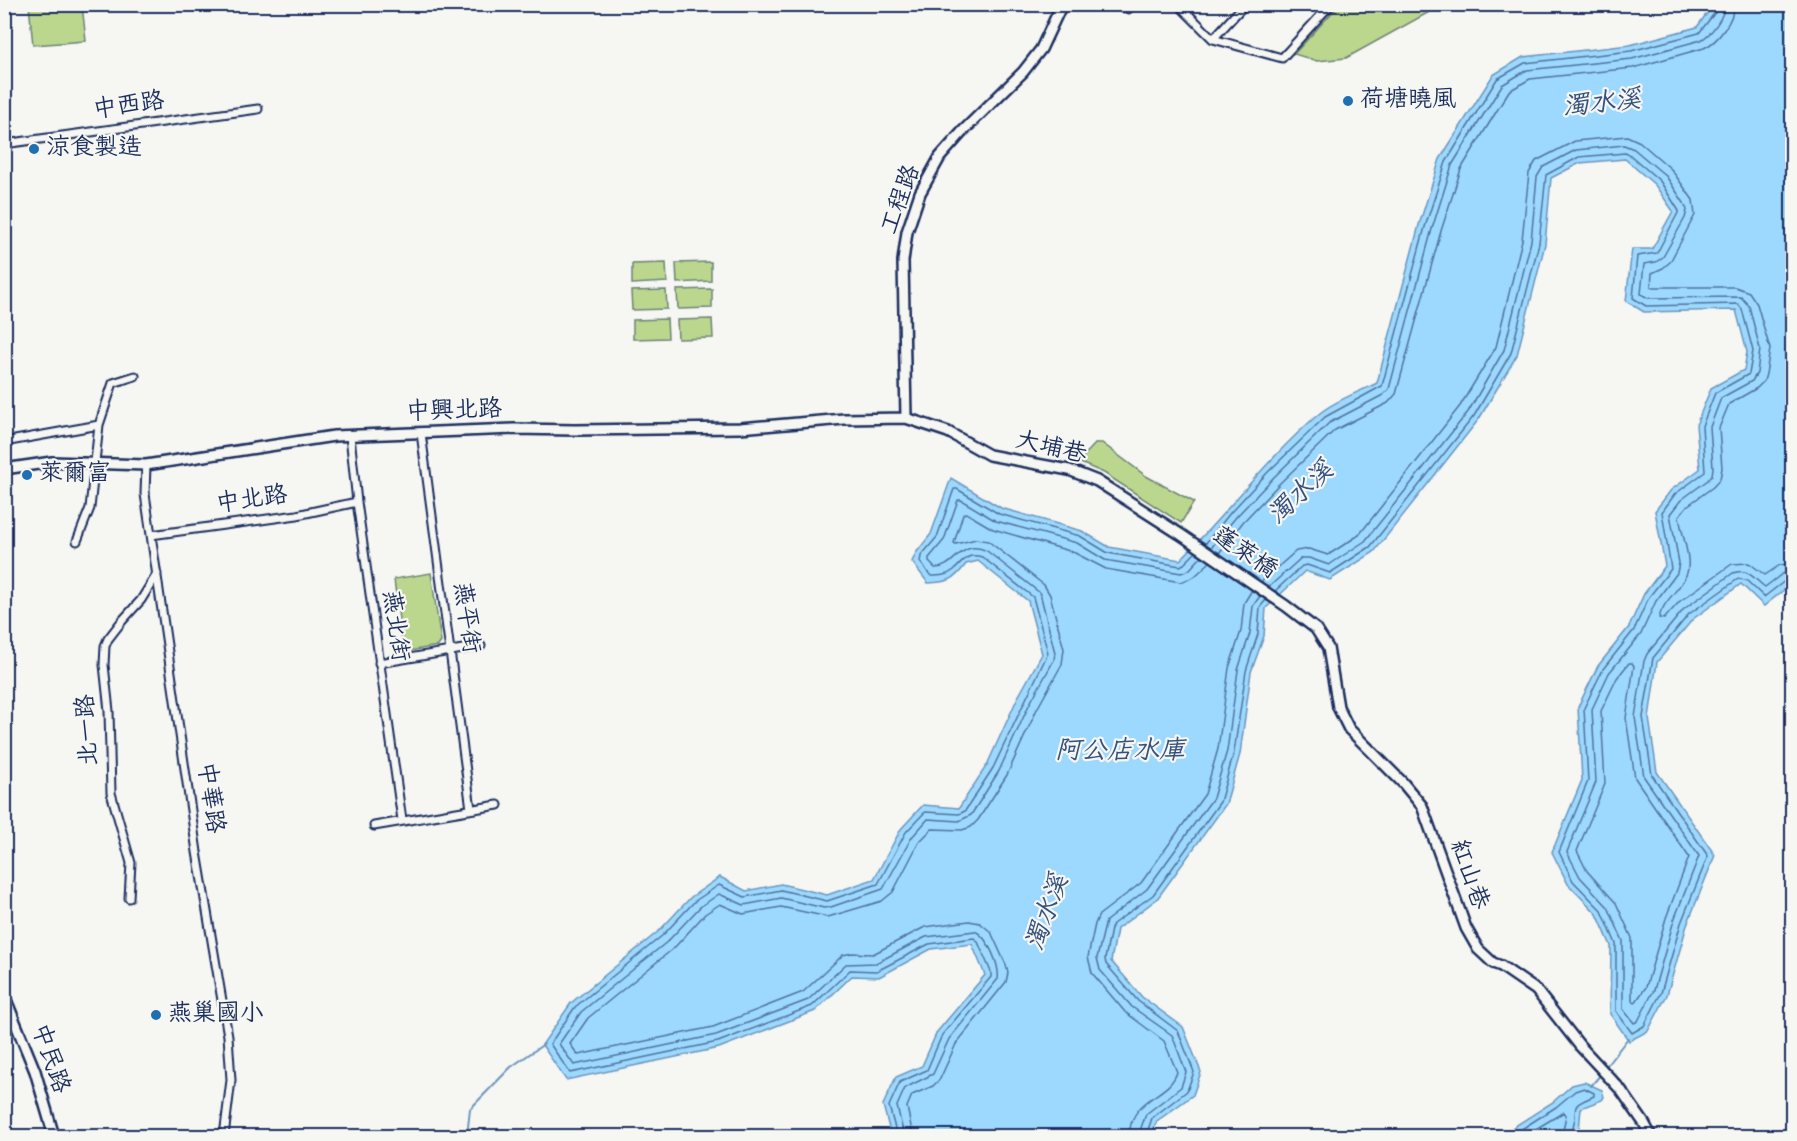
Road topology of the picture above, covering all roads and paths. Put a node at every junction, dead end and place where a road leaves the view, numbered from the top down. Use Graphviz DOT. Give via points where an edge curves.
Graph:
graph roads {
  1 [pos="1062,4"];
  2 [pos="1111,4"];
  3 [pos="1133,4"];
  4 [pos="1178,4"];
  5 [pos="1245,4"];
  6 [pos="1331,4"];
  7 [pos="1213,39"];
  8 [pos="258,109"];
  9 [pos="4,144"];
  10 [pos="135,376"];
  11 [pos="906,418"];
  12 [pos="99,425"];
  13 [pos="420,433"];
  14 [pos="350,436"];
  15 [pos="4,442"];
  16 [pos="96,462"];
  17 [pos="146,465"];
  18 [pos="4,468"];
  19 [pos="357,502"];
  20 [pos="1180,534"];
  21 [pos="151,536"];
  22 [pos="77,541"];
  23 [pos="157,574"];
  24 [pos="1286,606"];
  25 [pos="481,646"];
  26 [pos="450,650"];
  27 [pos="379,663"];
  28 [pos="498,806"];
  29 [pos="471,809"];
  30 [pos="402,820"];
  31 [pos="374,826"];
  32 [pos="129,898"];
  33 [pos="4,995"];
  34 [pos="54,1137"];
  35 [pos="224,1137"];
  36 [pos="1651,1137"];
  1 -- 11 [label="street, 工程路" via="1041,49 940,157 920,193 907,232 903,261"];
  2 -- 3 [label="street" via="1128,9"];
  4 -- 7 [label="street"];
  5 -- 7 [label="street"];
  6 -- 7 [label="street" via="1282,58"];
  8 -- 9 [label="street, 中西路"];
  10 -- 12 [label="street" via="113,383"];
  11 -- 13 [label="street, 中興北路" via="740,428"];
  11 -- 20 [label="street, 大埔巷" via="948,432 989,455 1069,470 1097,481"];
  12 -- 15 [label="street"];
  12 -- 16 [label="street"];
  13 -- 14 [label="street, 中興北路"];
  13 -- 26 [label="street, 燕平街"];
  14 -- 17 [label="street, 中興北路"];
  14 -- 19 [label="street, 燕北街"];
  16 -- 17 [label="street, 中興北路"];
  16 -- 18 [label="street, 中興北路" via="39,462"];
  16 -- 22 [label="street" via="90,508"];
  17 -- 21 [label="street, 中華路"];
  19 -- 21 [label="street, 中北路" via="297,515"];
  19 -- 27 [label="street, 燕北街"];
  20 -- 24 [label="street, 蓬萊橋"];
  21 -- 23 [label="street, 中華路"];
  23 -- 32 [label="street, 北一路" via="105,646 111,793 131,863"];
  23 -- 35 [label="street, 中華路" via="228,1036 231,1080"];
  24 -- 36 [label="street, 紅山巷" via="1316,629 1328,648 1338,707 1349,729 1422,806 1466,928 1478,949 1536,990 1621,1090"];
  25 -- 26 [label="street"];
  26 -- 27 [label="street"];
  26 -- 29 [label="street, 燕平街"];
  27 -- 30 [label="street, 燕北街"];
  28 -- 29 [label="street"];
  29 -- 30 [label="street"];
  30 -- 31 [label="street"];
  33 -- 34 [label="street, 中民路" via="35,1071"];
}
